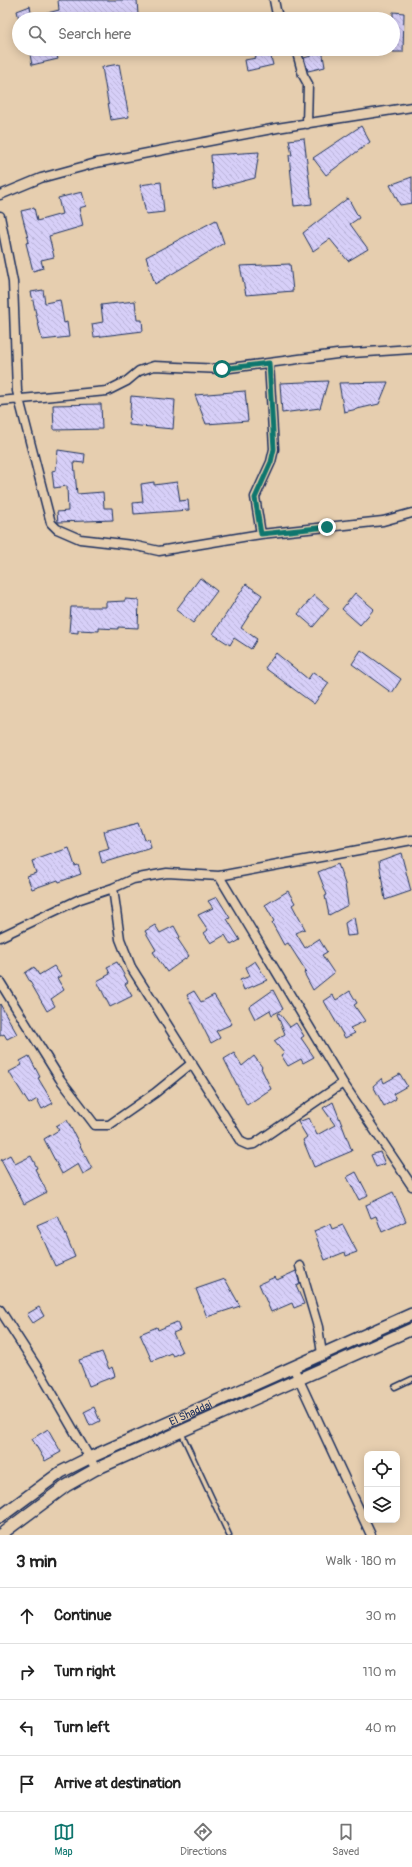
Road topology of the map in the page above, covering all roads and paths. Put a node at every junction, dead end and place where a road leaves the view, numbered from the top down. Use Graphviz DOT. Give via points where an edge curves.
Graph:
graph roads {
  1 [pos="274,0"];
  2 [pos="277,12"];
  3 [pos="298,56"];
  4 [pos="412,107"];
  5 [pos="307,124"];
  6 [pos="0,195"];
  7 [pos="0,216"];
  8 [pos="412,349"];
  9 [pos="269,363"];
  10 [pos="19,399"];
  11 [pos="0,401"];
  12 [pos="412,513"];
  13 [pos="261,534"];
  14 [pos="412,840"];
  15 [pos="220,876"];
  16 [pos="113,888"];
  17 [pos="0,937"];
  18 [pos="0,982"];
  19 [pos="192,1063"];
  20 [pos="343,1083"];
  21 [pos="412,1186"];
  22 [pos="300,1266"];
  23 [pos="0,1310"];
  24 [pos="412,1314"];
  25 [pos="412,1329"];
  26 [pos="322,1354"];
  27 [pos="293,1367"];
  28 [pos="412,1379"];
  29 [pos="298,1380"];
  30 [pos="395,1387"];
  31 [pos="181,1431"];
  32 [pos="89,1458"];
  33 [pos="96,1470"];
  34 [pos="0,1517"];
  35 [pos="0,1535"];
  36 [pos="229,1535"];
  37 [pos="371,1535"];
  1 -- 2 [label="street"];
  3 -- 5 [label="street" via="308,84"];
  4 -- 5 [label="street"];
  5 -- 6 [label="street" via="96,163 41,178"];
  7 -- 10 [label="street" via="13,282"];
  8 -- 9 [label="street" via="337,354"];
  9 -- 10 [label="street" via="222,369 154,366 139,371 128,381 107,391"];
  9 -- 13 [label="street" via="274,449 255,498"];
  10 -- 11 [label="street"];
  10 -- 13 [label="street" via="51,523 57,529 80,540 132,545 158,551"];
  12 -- 13 [label="street" via="383,521"];
  14 -- 15 [label="street"];
  15 -- 16 [label="street" via="156,874 133,879"];
  15 -- 20 [label="street"];
  16 -- 17 [label="street" via="80,899"];
  16 -- 19 [label="street" via="120,939 131,967"];
  18 -- 19 [label="street" via="60,1079 95,1125 109,1125"];
  19 -- 20 [label="street" via="241,1142 248,1144 254,1144"];
  20 -- 21 [label="street"];
  22 -- 26 [label="street" via="318,1327"];
  23 -- 32 [label="street" via="40,1372"];
  24 -- 26 [label="street, El Shaddai"];
  25 -- 29 [label="street"];
  26 -- 27 [label="street, El Shaddai"];
  27 -- 29 [label="street"];
  27 -- 32 [label="street, El Shaddai"];
  28 -- 30 [label="lane"];
  29 -- 31 [label="street"];
  29 -- 37 [label="street"];
  31 -- 33 [label="street"];
  31 -- 36 [label="lane"];
  32 -- 33 [label="street"];
  32 -- 34 [label="street, El Shaddai" via="61,1472"];
  33 -- 35 [label="street" via="66,1486"];
}
